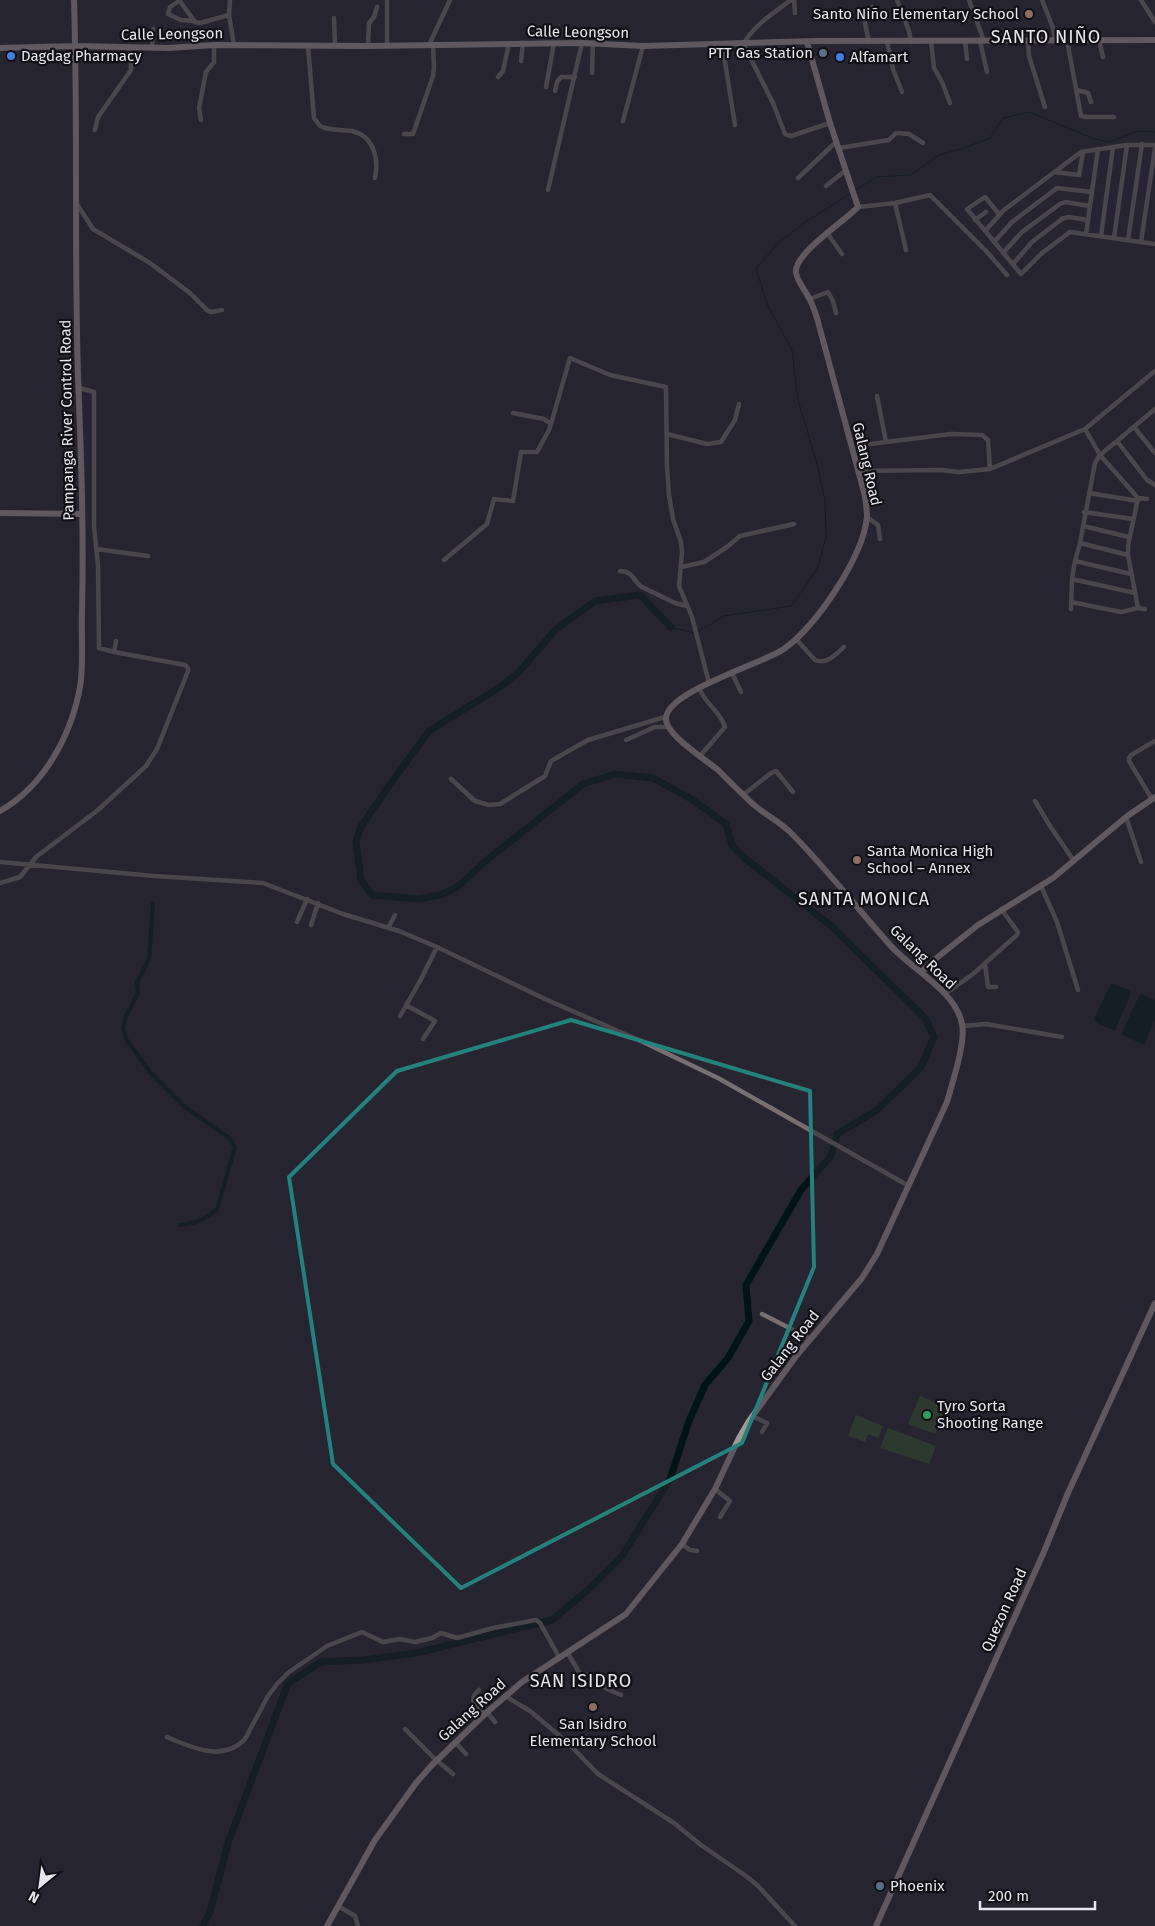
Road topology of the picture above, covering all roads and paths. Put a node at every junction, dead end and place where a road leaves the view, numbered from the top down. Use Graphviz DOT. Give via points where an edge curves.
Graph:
graph roads {
  1 [pos="74,0"];
  2 [pos="179,0"];
  3 [pos="230,0"];
  4 [pos="387,0"];
  5 [pos="450,0"];
  6 [pos="792,0"];
  7 [pos="897,0"];
  8 [pos="969,0"];
  9 [pos="1042,0"];
  10 [pos="1141,0"];
  11 [pos="377,7"];
  12 [pos="872,7"];
  13 [pos="795,13"];
  14 [pos="229,14"];
  15 [pos="334,18"];
  16 [pos="194,21"];
  17 [pos="1155,22"];
  18 [pos="153,29"];
  19 [pos="1028,40"];
  20 [pos="1055,40"];
  21 [pos="1067,40"];
  22 [pos="1099,40"];
  23 [pos="1155,40"];
  24 [pos="965,41"];
  25 [pos="982,41"];
  26 [pos="582,42"];
  27 [pos="807,42"];
  28 [pos="869,42"];
  29 [pos="887,42"];
  30 [pos="911,42"];
  31 [pos="930,42"];
  32 [pos="509,43"];
  33 [pos="523,43"];
  34 [pos="554,43"];
  35 [pos="593,43"];
  36 [pos="722,43"];
  37 [pos="744,43"];
  38 [pos="214,45"];
  39 [pos="234,45"];
  40 [pos="431,45"];
  41 [pos="76,46"];
  42 [pos="308,46"];
  43 [pos="335,46"];
  44 [pos="368,46"];
  45 [pos="387,46"];
  46 [pos="643,46"];
  47 [pos="152,47"];
  48 [pos="0,48"];
  49 [pos="131,48"];
  50 [pos="1103,57"];
  51 [pos="967,59"];
  52 [pos="521,61"];
  53 [pos="987,72"];
  54 [pos="592,73"];
  55 [pos="575,76"];
  56 [pos="498,77"];
  57 [pos="546,87"];
  58 [pos="1077,90"];
  59 [pos="555,92"];
  60 [pos="902,92"];
  61 [pos="1091,102"];
  62 [pos="950,103"];
  63 [pos="1045,108"];
  64 [pos="1114,117"];
  65 [pos="201,120"];
  66 [pos="623,121"];
  67 [pos="830,123"];
  68 [pos="735,125"];
  69 [pos="95,130"];
  70 [pos="404,134"];
  71 [pos="924,143"];
  72 [pos="1142,144"];
  73 [pos="1127,145"];
  74 [pos="838,146"];
  75 [pos="1155,146"];
  76 [pos="1113,147"];
  77 [pos="1098,149"];
  78 [pos="1083,152"];
  79 [pos="1054,172"];
  80 [pos="847,173"];
  81 [pos="375,178"];
  82 [pos="798,178"];
  83 [pos="826,186"];
  84 [pos="548,190"];
  85 [pos="1092,192"];
  86 [pos="895,203"];
  87 [pos="77,204"];
  88 [pos="858,206"];
  89 [pos="1090,206"];
  90 [pos="986,212"];
  91 [pos="999,214"];
  92 [pos="975,220"];
  93 [pos="1088,220"];
  94 [pos="985,231"];
  95 [pos="828,234"];
  96 [pos="1086,234"];
  97 [pos="1100,236"];
  98 [pos="1114,238"];
  99 [pos="1128,240"];
  100 [pos="994,242"];
  101 [pos="1141,242"];
  102 [pos="1155,244"];
  103 [pos="906,250"];
  104 [pos="1003,253"];
  105 [pos="842,254"];
  106 [pos="1012,264"];
  107 [pos="1007,275"];
  108 [pos="810,299"];
  109 [pos="222,310"];
  110 [pos="836,313"];
  111 [pos="1155,371"];
  112 [pos="79,388"];
  113 [pos="877,396"];
  114 [pos="739,404"];
  115 [pos="1155,410"];
  116 [pos="513,413"];
  117 [pos="1150,414"];
  118 [pos="1155,419"];
  119 [pos="551,424"];
  120 [pos="1134,427"];
  121 [pos="1085,429"];
  122 [pos="667,434"];
  123 [pos="1117,441"];
  124 [pos="886,442"];
  125 [pos="870,444"];
  126 [pos="1155,453"];
  127 [pos="1100,454"];
  128 [pos="990,469"];
  129 [pos="859,471"];
  130 [pos="1155,485"];
  131 [pos="1088,493"];
  132 [pos="1147,499"];
  133 [pos="1138,500"];
  134 [pos="1084,512"];
  135 [pos="0,513"];
  136 [pos="81,514"];
  137 [pos="866,517"];
  138 [pos="1133,519"];
  139 [pos="794,524"];
  140 [pos="1083,526"];
  141 [pos="1129,537"];
  142 [pos="880,539"];
  143 [pos="1080,544"];
  144 [pos="96,549"];
  145 [pos="1128,555"];
  146 [pos="148,556"];
  147 [pos="444,560"];
  148 [pos="1075,561"];
  149 [pos="682,567"];
  150 [pos="620,571"];
  151 [pos="1131,574"];
  152 [pos="1072,579"];
  153 [pos="1135,593"];
  154 [pos="1071,602"];
  155 [pos="687,606"];
  156 [pos="1138,608"];
  157 [pos="1071,609"];
  158 [pos="1145,609"];
  159 [pos="796,638"];
  160 [pos="116,641"];
  161 [pos="844,647"];
  162 [pos="114,652"];
  163 [pos="732,673"];
  164 [pos="709,682"];
  165 [pos="699,688"];
  166 [pos="741,692"];
  167 [pos="665,716"];
  168 [pos="668,726"];
  169 [pos="626,740"];
  170 [pos="1155,741"];
  171 [pos="700,756"];
  172 [pos="451,779"];
  173 [pos="793,792"];
  174 [pos="744,795"];
  175 [pos="1154,798"];
  176 [pos="1035,802"];
  177 [pos="0,810"];
  178 [pos="1126,817"];
  179 [pos="1074,861"];
  180 [pos="0,862"];
  181 [pos="1141,862"];
  182 [pos="29,866"];
  183 [pos="0,883"];
  184 [pos="1041,886"];
  185 [pos="307,899"];
  186 [pos="318,904"];
  187 [pos="1001,909"];
  188 [pos="395,915"];
  189 [pos="297,922"];
  190 [pos="311,925"];
  191 [pos="388,928"];
  192 [pos="437,946"];
  193 [pos="985,964"];
  194 [pos="921,972"];
  195 [pos="996,987"];
  196 [pos="1078,990"];
  197 [pos="945,994"];
  198 [pos="406,1005"];
  199 [pos="400,1016"];
  200 [pos="963,1026"];
  201 [pos="1062,1036"];
  202 [pos="423,1039"];
  203 [pos="909,1186"];
  204 [pos="1155,1303"];
  205 [pos="762,1314"];
  206 [pos="811,1339"];
  207 [pos="752,1416"];
  208 [pos="762,1432"];
  209 [pos="715,1489"];
  210 [pos="720,1518"];
  211 [pos="682,1544"];
  212 [pos="697,1551"];
  213 [pos="566,1652"];
  214 [pos="559,1657"];
  215 [pos="580,1674"];
  216 [pos="588,1682"];
  217 [pos="479,1690"];
  218 [pos="621,1695"];
  219 [pos="505,1696"];
  220 [pos="486,1713"];
  221 [pos="495,1722"];
  222 [pos="406,1729"];
  223 [pos="168,1737"];
  224 [pos="455,1742"];
  225 [pos="466,1754"];
  226 [pos="436,1760"];
  227 [pos="453,1774"];
  228 [pos="338,1906"];
  229 [pos="327,1926"];
  230 [pos="358,1926"];
  231 [pos="795,1926"];
  232 [pos="876,1926"];
  1 -- 41 [label="street, Pampanga River Control Road"];
  2 -- 16 [label="street"];
  2 -- 16 [label="street" via="170,7 168,14"];
  3 -- 14 [label="street"];
  4 -- 45 [label="street"];
  5 -- 40 [label="street"];
  6 -- 13 [label="street"];
  6 -- 37 [label="street" via="763,22"];
  7 -- 30 [label="street"];
  8 -- 25 [label="street"];
  9 -- 20 [label="street"];
  10 -- 17 [label="street"];
  11 -- 44 [label="street" via="369,23"];
  12 -- 28 [label="street" via="863,14"];
  14 -- 16 [label="street"];
  14 -- 39 [label="street"];
  15 -- 43 [label="street"];
  18 -- 47 [label="street"];
  19 -- 20 [label="street, Calle Leongson"];
  19 -- 25 [label="street, Calle Leongson"];
  19 -- 63 [label="street" via="1029,56"];
  20 -- 21 [label="street, Calle Leongson"];
  21 -- 22 [label="street, Calle Leongson"];
  21 -- 58 [label="street"];
  22 -- 23 [label="street, Calle Leongson"];
  22 -- 50 [label="street"];
  24 -- 25 [label="street, Calle Leongson"];
  24 -- 31 [label="street, Calle Leongson"];
  24 -- 51 [label="street"];
  25 -- 53 [label="street"];
  26 -- 34 [label="street, Calle Leongson"];
  26 -- 35 [label="street, Calle Leongson"];
  26 -- 55 [label="street"];
  27 -- 28 [label="street, Calle Leongson"];
  27 -- 37 [label="street, Calle Leongson"];
  27 -- 67 [label="street"];
  28 -- 29 [label="street, Calle Leongson"];
  29 -- 30 [label="street, Calle Leongson"];
  29 -- 60 [label="street"];
  30 -- 31 [label="street, Calle Leongson"];
  31 -- 62 [label="street" via="934,68"];
  32 -- 33 [label="street, Calle Leongson"];
  32 -- 40 [label="street, Calle Leongson"];
  32 -- 56 [label="street" via="503,71"];
  33 -- 34 [label="street, Calle Leongson"];
  33 -- 52 [label="street"];
  34 -- 57 [label="street"];
  35 -- 46 [label="street, Calle Leongson"];
  35 -- 54 [label="street"];
  36 -- 37 [label="street, Calle Leongson"];
  36 -- 46 [label="street, Calle Leongson"];
  36 -- 68 [label="street"];
  37 -- 67 [label="street" via="774,103 785,134 790,136"];
  38 -- 39 [label="street, Calle Leongson"];
  38 -- 47 [label="street, Calle Leongson"];
  38 -- 65 [label="street" via="214,62 206,72 199,108"];
  39 -- 42 [label="street, Calle Leongson"];
  40 -- 45 [label="street, Calle Leongson"];
  40 -- 70 [label="street" via="434,68 428,91 414,132"];
  41 -- 48 [label="street, Calle Leongson"];
  41 -- 49 [label="street, Calle Leongson"];
  41 -- 87 [label="street, Pampanga River Control Road"];
  42 -- 43 [label="street, Calle Leongson"];
  42 -- 81 [label="street" via="316,122 324,128 354,132 370,142 378,163"];
  43 -- 44 [label="street, Calle Leongson"];
  44 -- 45 [label="street, Calle Leongson"];
  46 -- 66 [label="street"];
  47 -- 49 [label="street, Calle Leongson"];
  49 -- 69 [label="street" via="131,70 98,116"];
  55 -- 59 [label="street" via="561,77"];
  55 -- 84 [label="street"];
  58 -- 61 [label="street" via="1088,93"];
  58 -- 64 [label="street" via="1082,116"];
  67 -- 74 [label="street"];
  71 -- 74 [label="street" via="909,134 898,133 889,140"];
  72 -- 73 [label="street"];
  72 -- 75 [label="street"];
  72 -- 99 [label="street"];
  73 -- 76 [label="street"];
  73 -- 98 [label="street"];
  74 -- 80 [label="street"];
  74 -- 82 [label="street"];
  75 -- 101 [label="street"];
  76 -- 77 [label="street"];
  76 -- 97 [label="street"];
  77 -- 78 [label="street"];
  77 -- 85 [label="street"];
  78 -- 79 [label="street"];
  78 -- 79 [label="street" via="1079,175"];
  79 -- 91 [label="street"];
  80 -- 83 [label="street"];
  80 -- 88 [label="street"];
  85 -- 89 [label="street"];
  85 -- 100 [label="street" via="1057,188 1012,222"];
  86 -- 88 [label="street"];
  86 -- 103 [label="street"];
  86 -- 107 [label="street" via="930,195"];
  87 -- 109 [label="street" via="94,229 150,263 208,310"];
  87 -- 112 [label="street, Pampanga River Control Road"];
  88 -- 95 [label="street, Galang Road"];
  89 -- 93 [label="street"];
  89 -- 104 [label="street" via="1060,204 1022,232"];
  90 -- 92 [label="street"];
  91 -- 92 [label="street" via="985,197 967,209"];
  91 -- 94 [label="street"];
  92 -- 94 [label="street"];
  93 -- 96 [label="street"];
  93 -- 106 [label="street" via="1065,218 1032,242"];
  94 -- 100 [label="street"];
  95 -- 105 [label="street"];
  95 -- 108 [label="street, Galang Road" via="807,250 796,268 798,280"];
  96 -- 97 [label="street"];
  96 -- 106 [label="street" via="1067,234 1042,253 1023,274"];
  97 -- 98 [label="street"];
  98 -- 99 [label="street"];
  99 -- 101 [label="street"];
  100 -- 104 [label="street"];
  101 -- 102 [label="street"];
  104 -- 106 [label="street"];
  108 -- 110 [label="street" via="828,292"];
  108 -- 129 [label="street, Galang Road"];
  111 -- 121 [label="street"];
  112 -- 136 [label="street, Pampanga River Control Road"];
  112 -- 144 [label="street" via="94,392"];
  113 -- 124 [label="street"];
  114 -- 122 [label="street" via="721,442 707,444"];
  115 -- 117 [label="street"];
  116 -- 119 [label="street" via="544,419"];
  117 -- 118 [label="street"];
  117 -- 120 [label="street"];
  119 -- 122 [label="street" via="568,361 573,358 610,375 666,387"];
  119 -- 147 [label="street" via="537,452 521,452 513,501 494,500 487,524"];
  120 -- 123 [label="street"];
  120 -- 126 [label="street"];
  121 -- 127 [label="street"];
  121 -- 128 [label="street"];
  122 -- 149 [label="street" via="669,495 682,548"];
  123 -- 127 [label="street"];
  123 -- 130 [label="street"];
  124 -- 125 [label="street"];
  124 -- 128 [label="street" via="951,434 982,434 988,440"];
  127 -- 131 [label="street"];
  127 -- 133 [label="street"];
  128 -- 129 [label="street" via="959,472"];
  129 -- 137 [label="street, Galang Road"];
  131 -- 133 [label="street"];
  131 -- 134 [label="street"];
  132 -- 133 [label="street"];
  133 -- 138 [label="street"];
  134 -- 138 [label="street"];
  134 -- 140 [label="street"];
  135 -- 136 [label="street"];
  136 -- 177 [label="street, Pampanga River Control Road" via="81,683 74,711 52,762 18,798"];
  137 -- 142 [label="street" via="878,525"];
  137 -- 159 [label="street, Galang Road" via="858,546 836,589 824,608"];
  138 -- 141 [label="street"];
  139 -- 149 [label="street" via="740,536 704,562"];
  140 -- 141 [label="street"];
  140 -- 143 [label="street"];
  141 -- 145 [label="street"];
  143 -- 145 [label="street"];
  143 -- 148 [label="street"];
  144 -- 146 [label="street"];
  144 -- 162 [label="street" via="99,648"];
  145 -- 151 [label="street"];
  148 -- 151 [label="street"];
  148 -- 152 [label="street"];
  149 -- 155 [label="street" via="680,586"];
  150 -- 155 [label="street" via="634,576 642,587"];
  151 -- 153 [label="street"];
  152 -- 153 [label="street"];
  152 -- 154 [label="street"];
  153 -- 156 [label="street"];
  154 -- 156 [label="street" via="1121,612"];
  154 -- 157 [label="street"];
  155 -- 164 [label="street"];
  156 -- 158 [label="street"];
  159 -- 161 [label="street" via="820,662 832,658"];
  159 -- 163 [label="street, Galang Road" via="764,660"];
  160 -- 162 [label="street"];
  162 -- 182 [label="street" via="185,665 188,668 181,691 157,749 146,766"];
  163 -- 164 [label="street, Galang Road"];
  163 -- 166 [label="street"];
  164 -- 165 [label="street, Galang Road"];
  165 -- 167 [label="street, Galang Road" via="674,702"];
  165 -- 171 [label="street" via="725,727"];
  167 -- 168 [label="street"];
  167 -- 172 [label="street" via="588,740 551,761 545,776 500,804 475,801"];
  168 -- 169 [label="street" via="655,727"];
  168 -- 171 [label="street, Galang Road"];
  170 -- 175 [label="street" via="1129,758"];
  171 -- 174 [label="street, Galang Road"];
  173 -- 174 [label="street" via="776,772 771,772"];
  174 -- 194 [label="street, Galang Road" via="788,830 890,946"];
  175 -- 178 [label="street"];
  176 -- 179 [label="street"];
  178 -- 179 [label="street"];
  178 -- 181 [label="street"];
  179 -- 184 [label="street"];
  180 -- 182 [label="street"];
  182 -- 183 [label="street" via="20,877"];
  182 -- 185 [label="street" via="263,883"];
  184 -- 187 [label="street"];
  184 -- 196 [label="street" via="1057,922"];
  185 -- 186 [label="street"];
  185 -- 189 [label="street"];
  186 -- 190 [label="street"];
  186 -- 191 [label="street"];
  187 -- 193 [label="street" via="1018,932"];
  187 -- 194 [label="street"];
  188 -- 191 [label="street"];
  191 -- 192 [label="street"];
  192 -- 198 [label="street"];
  192 -- 203 [label="street" via="718,1078"];
  193 -- 195 [label="street" via="988,987"];
  193 -- 197 [label="street"];
  194 -- 197 [label="street, Galang Road"];
  197 -- 200 [label="street, Galang Road" via="958,1011"];
  198 -- 199 [label="street"];
  198 -- 202 [label="street" via="435,1021"];
  200 -- 201 [label="street" via="986,1024"];
  200 -- 203 [label="street, Galang Road" via="947,1102"];
  203 -- 206 [label="street, Galang Road" via="884,1242 862,1278"];
  204 -- 232 [label="street, Quezon Road"];
  205 -- 206 [label="street"];
  206 -- 207 [label="street, Galang Road"];
  207 -- 208 [label="street" via="766,1423"];
  207 -- 209 [label="street, Galang Road" via="738,1438"];
  209 -- 210 [label="street" via="730,1501"];
  209 -- 211 [label="street, Galang Road"];
  211 -- 212 [label="street"];
  211 -- 213 [label="street, Galang Road" via="626,1614"];
  213 -- 214 [label="street, Galang Road"];
  213 -- 215 [label="street"];
  214 -- 219 [label="street, Galang Road"];
  214 -- 223 [label="street" via="536,1620 457,1638 441,1633 415,1642 400,1639 379,1642 358,1633 327,1646 289,1672 273,1689 240,1744 218,1752 194,1749"];
  215 -- 216 [label="street"];
  215 -- 218 [label="street" via="591,1675 607,1690"];
  217 -- 220 [label="street" via="473,1700"];
  219 -- 220 [label="street, Galang Road"];
  219 -- 231 [label="street" via="530,1711 560,1736 598,1774 674,1823 746,1876"];
  220 -- 221 [label="street"];
  220 -- 224 [label="street, Galang Road"];
  222 -- 226 [label="street"];
  224 -- 225 [label="street"];
  224 -- 226 [label="street, Galang Road"];
  226 -- 227 [label="street"];
  226 -- 228 [label="street, Galang Road" via="380,1833"];
  228 -- 229 [label="street, Galang Road"];
  228 -- 230 [label="street" via="355,1916"];
}
